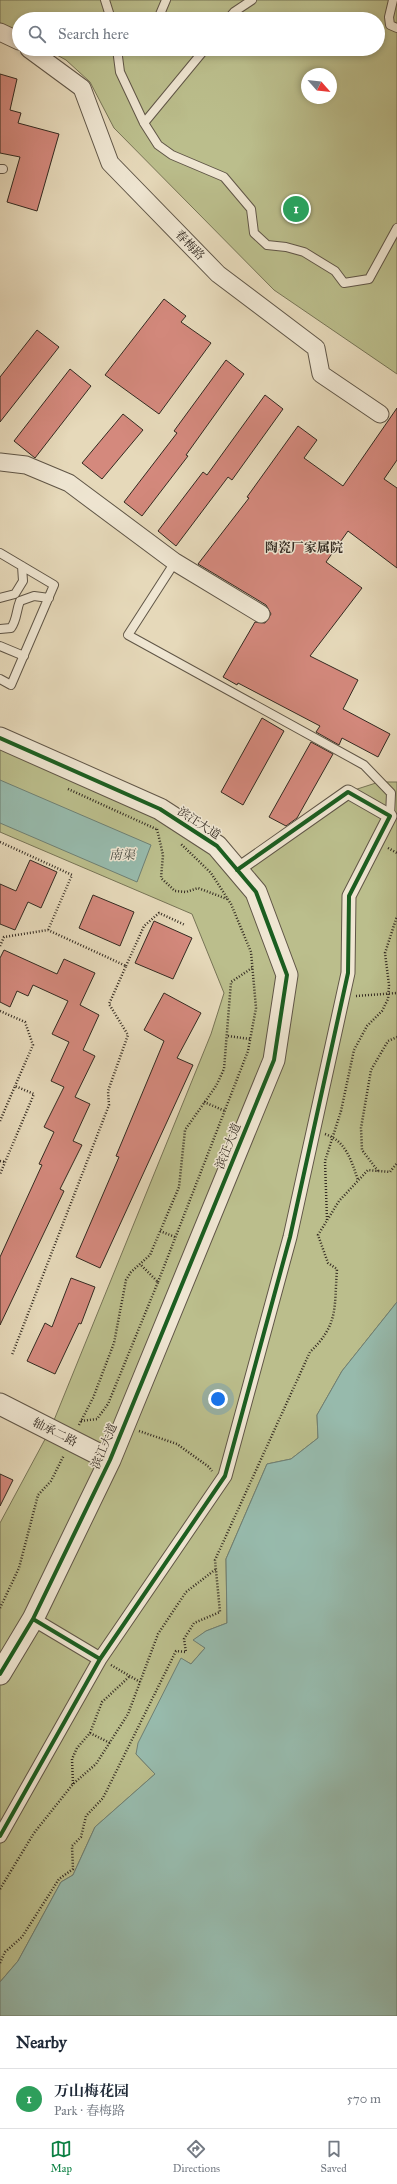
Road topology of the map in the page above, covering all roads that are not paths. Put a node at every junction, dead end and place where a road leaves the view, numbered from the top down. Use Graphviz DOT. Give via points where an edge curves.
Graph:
graph roads {
  1 [pos="105,0"];
  2 [pos="166,0"];
  3 [pos="252,0"];
  4 [pos="393,0"];
  5 [pos="109,12"];
  6 [pos="161,12"];
  7 [pos="234,12"];
  8 [pos="397,28"];
  9 [pos="0,32"];
  10 [pos="12,38"];
  11 [pos="39,56"];
  12 [pos="119,56"];
  13 [pos="199,56"];
  14 [pos="144,123"];
  15 [pos="397,228"];
  16 [pos="380,414"];
  17 [pos="0,462"];
  18 [pos="1,556"];
  19 [pos="175,562"];
  20 [pos="22,566"];
  21 [pos="0,598"];
  22 [pos="49,598"];
  23 [pos="261,614"];
  24 [pos="0,629"];
  25 [pos="0,646"];
  26 [pos="24,656"];
  27 [pos="0,680"];
  28 [pos="2,745"];
  29 [pos="390,816"];
  30 [pos="238,870"];
  31 [pos="0,1404"];
  32 [pos="110,1460"];
  33 [pos="33,1619"];
  34 [pos="100,1659"];
  35 [pos="0,1674"];
  36 [pos="0,1836"];
  1 -- 5 [label="lane"];
  2 -- 6 [label="lane"];
  3 -- 7 [label="lane"];
  4 -- 8 [label="lane" via="390,25"];
  9 -- 10 [label="street"];
  11 -- 16 [label="street, 春梅路" via="82,88 110,163 218,274 316,348 321,374"];
  12 -- 14 [label="lane" via="120,72"];
  13 -- 14 [label="lane"];
  14 -- 15 [label="lane" via="158,145 172,155 224,177 251,209 254,233 267,245 304,252 335,271 344,283 370,279"];
  17 -- 19 [label="street" via="26,465 69,483"];
  18 -- 20 [label="lane"];
  19 -- 23 [label="street"];
  19 -- 29 [label="lane" via="128,635 364,765 391,793"];
  20 -- 21 [label="lane" via="23,581 15,594"];
  20 -- 22 [label="lane" via="54,585"];
  22 -- 24 [label="lane" via="34,596 20,601 16,610 16,622 11,628"];
  22 -- 26 [label="lane"];
  25 -- 26 [label="lane"];
  26 -- 27 [label="lane" via="11,685"];
  28 -- 30 [label="street, 滨江大道" via="160,809 217,846"];
  29 -- 30 [label="street" via="348,792"];
  29 -- 34 [label="street" via="349,896 348,973 344,993 290,1237 225,1476"];
  30 -- 32 [label="street, 滨江大道" via="256,892 287,975 274,1060"];
  31 -- 32 [label="street, 轴承二路"];
  32 -- 33 [label="street, 滨江大道"];
  33 -- 34 [label="street"];
  33 -- 35 [label="street, 滨江大道"];
  34 -- 36 [label="street"];
}
